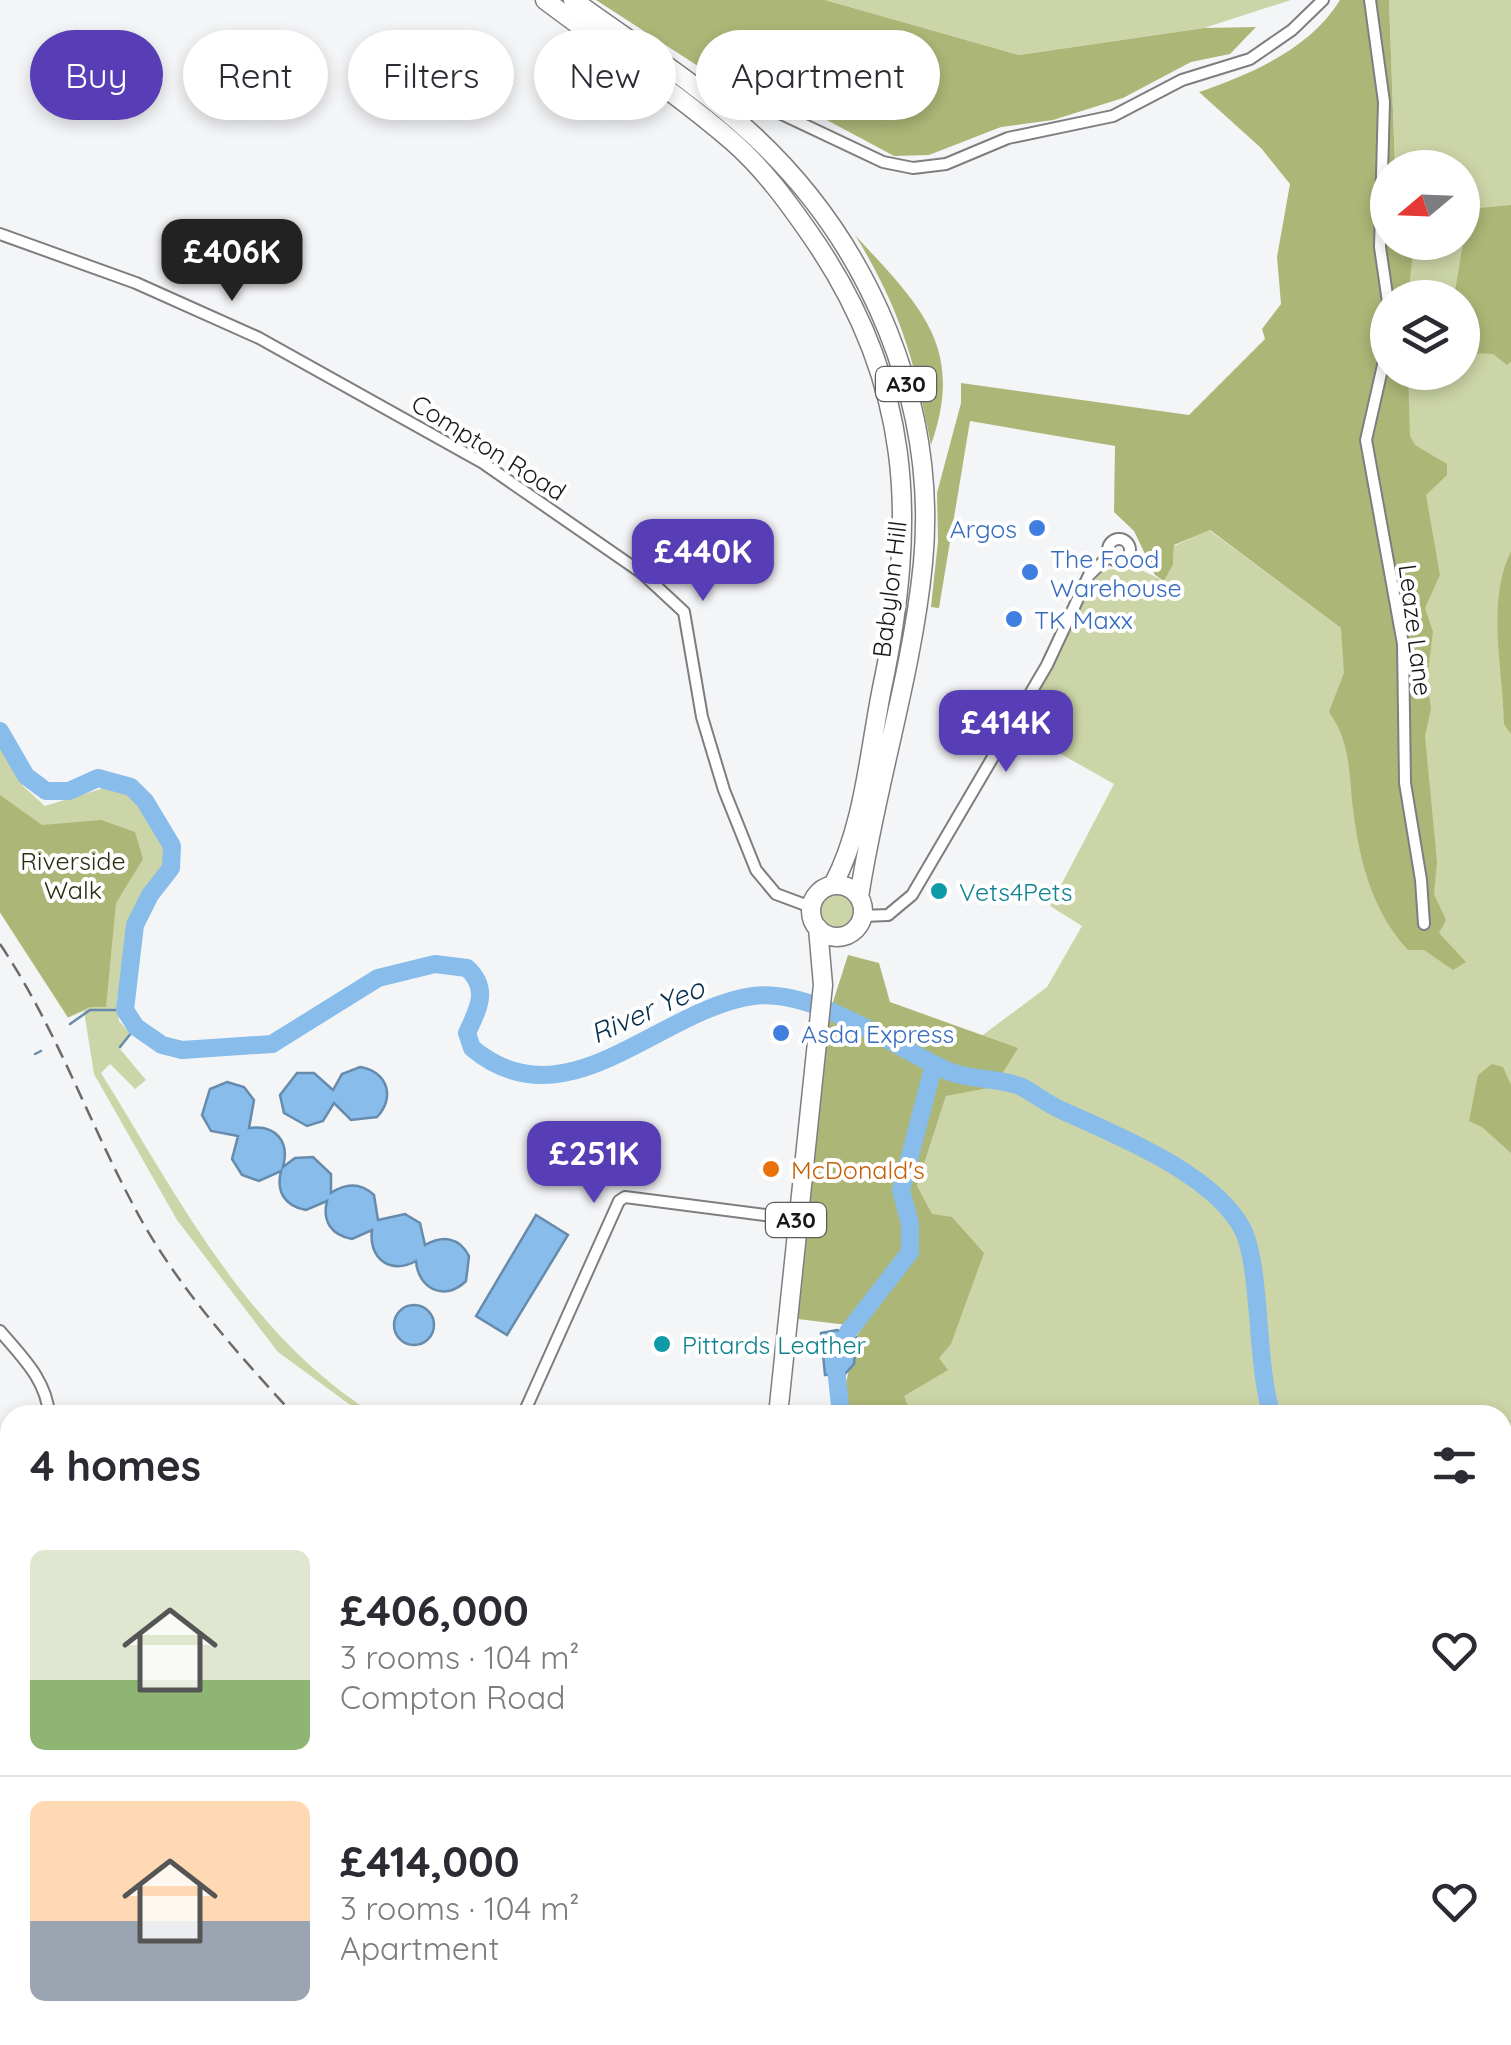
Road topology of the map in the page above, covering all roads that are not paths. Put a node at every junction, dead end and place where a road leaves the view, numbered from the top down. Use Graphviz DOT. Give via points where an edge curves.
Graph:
graph roads {
  1 [pos="546,0"];
  2 [pos="572,0"];
  3 [pos="1323,0"];
  4 [pos="1370,0"];
  5 [pos="696,88"];
  6 [pos="736,120"];
  7 [pos="796,120"];
  8 [pos="708,122"];
  9 [pos="0,234"];
  10 [pos="1385,280"];
  11 [pos="1377,390"];
  12 [pos="1109,556"];
  13 [pos="896,666"];
  14 [pos="833,885"];
  15 [pos="860,906"];
  16 [pos="812,907"];
  17 [pos="1424,924"];
  18 [pos="818,928"];
  19 [pos="844,936"];
  20 [pos="823,984"];
  21 [pos="796,1219"];
  22 [pos="0,1331"];
  23 [pos="47,1405"];
  24 [pos="527,1405"];
  25 [pos="779,1405"];
  1 -- 8 [label="main road, Babylon Hill / A30"];
  2 -- 5 [label="main road, Babylon Hill / A30"];
  3 -- 7 [label="street" via="1250,59 1182,80 1113,116 1008,138 946,164 913,168 884,162"];
  4 -- 10 [label="street" via="1384,102"];
  6 -- 13 [label="main road, Babylon Hill / A30" via="826,216 874,296 900,363 925,496 923,561"];
  8 -- 13 [label="main road, Babylon Hill / A30" via="781,192 845,286 879,366 904,496"];
  9 -- 16 [label="street, Compton Road" via="259,338 483,462 642,573 684,612 702,717 756,870 776,894"];
  11 -- 17 [label="street, Leaze Lane" via="1366,440 1403,644 1405,783"];
  12 -- 15 [label="street" via="1089,575 1047,666 912,895 888,915"];
  13 -- 14 [label="main road, Babylon Hill / A30"];
  13 -- 15 [label="main road, Babylon Hill / A30"];
  14 -- 15 [label="main road" via="848,887"];
  14 -- 16 [label="main road, A30" via="819,892"];
  15 -- 19 [label="main road, A30" via="856,928"];
  16 -- 18 [label="main road, A30"];
  18 -- 19 [label="main road"];
  18 -- 20 [label="main road, A30"];
  19 -- 20 [label="main road, A30"];
  20 -- 21 [label="main road, A30"];
  21 -- 24 [label="street" via="625,1196"];
  21 -- 25 [label="main road, A30"];
  22 -- 23 [label="street" via="33,1370"];
}
